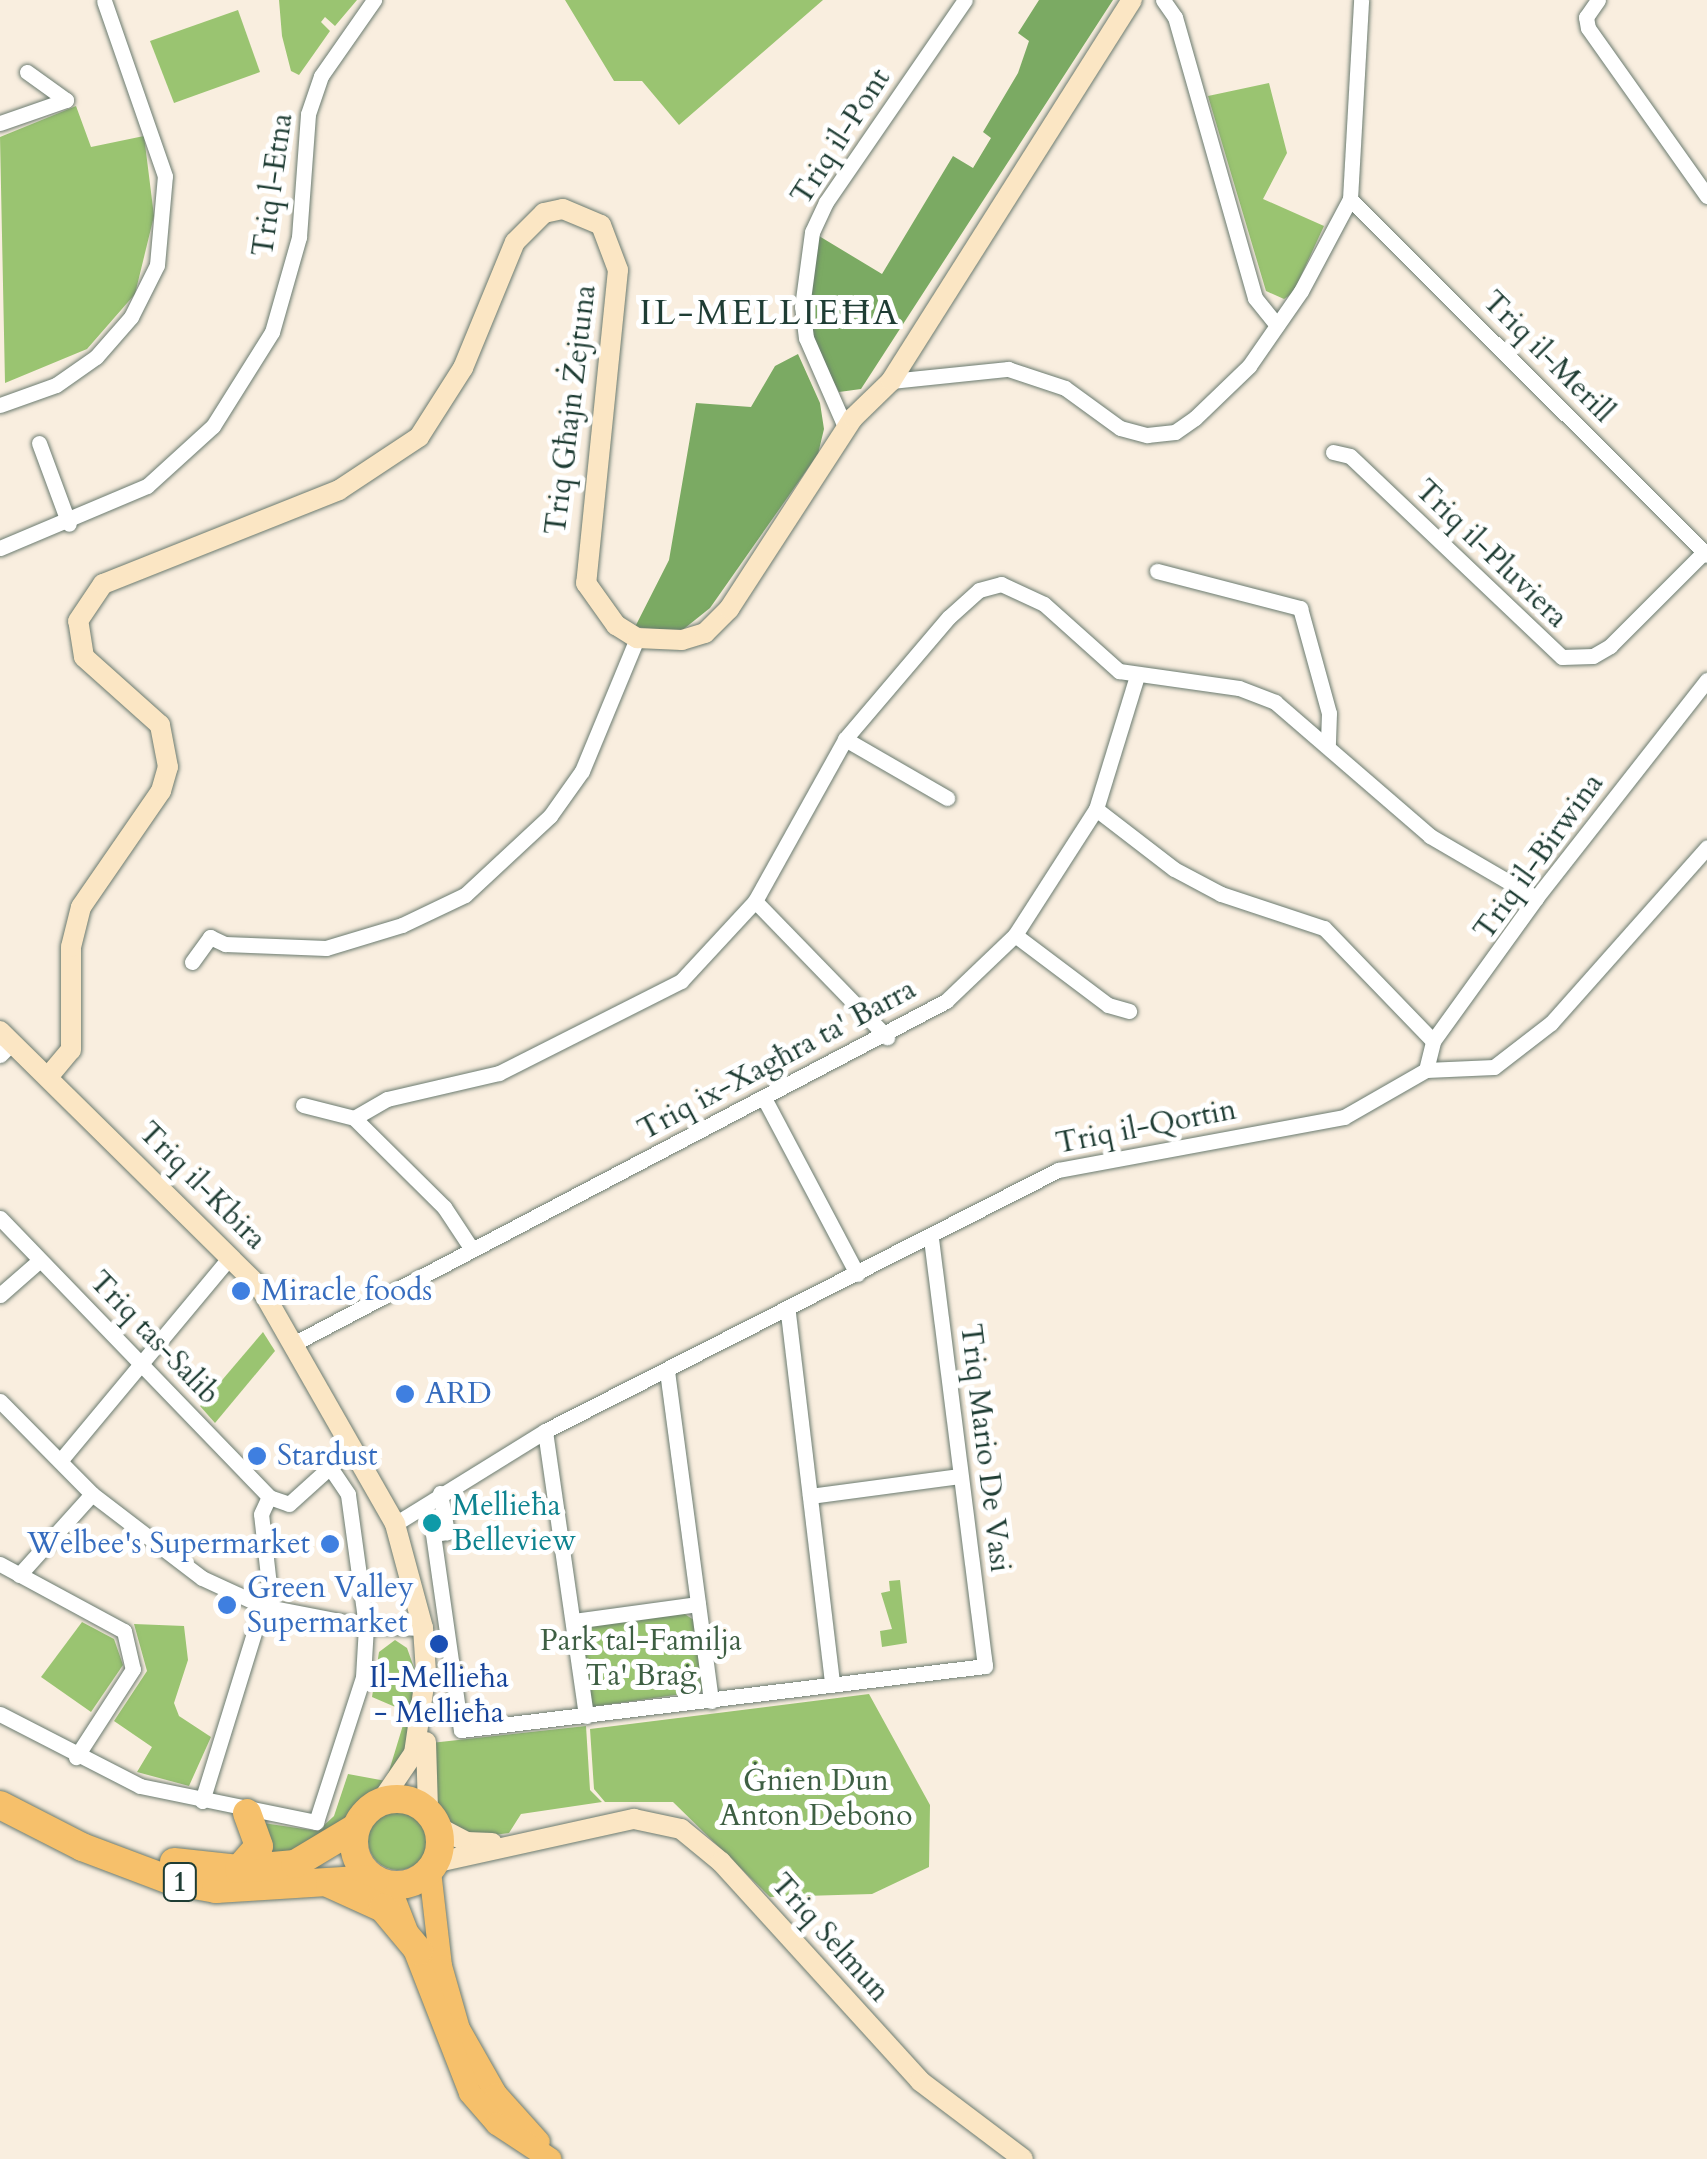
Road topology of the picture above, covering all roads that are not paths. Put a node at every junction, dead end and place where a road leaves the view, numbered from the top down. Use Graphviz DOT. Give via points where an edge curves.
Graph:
graph roads {
  1 [pos="103,0"];
  2 [pos="374,0"];
  3 [pos="964,0"];
  4 [pos="1132,0"];
  5 [pos="1163,0"];
  6 [pos="1361,0"];
  7 [pos="1598,0"];
  8 [pos="28,72"];
  9 [pos="0,124"];
  10 [pos="1705,190"];
  11 [pos="1350,199"];
  12 [pos="1278,324"];
  13 [pos="891,381"];
  14 [pos="0,406"];
  15 [pos="846,429"];
  16 [pos="39,444"];
  17 [pos="1333,452"];
  18 [pos="70,524"];
  19 [pos="0,548"];
  20 [pos="1706,554"];
  21 [pos="1157,571"];
  22 [pos="637,638"];
  23 [pos="1137,676"];
  24 [pos="1707,680"];
  25 [pos="846,738"];
  26 [pos="1328,744"];
  27 [pos="947,798"];
  28 [pos="1096,809"];
  29 [pos="1707,847"];
  30 [pos="1536,898"];
  31 [pos="754,901"];
  32 [pos="1015,936"];
  33 [pos="192,962"];
  34 [pos="1129,1010"];
  35 [pos="1404,1013"];
  36 [pos="887,1037"];
  37 [pos="1433,1041"];
  38 [pos="4,1043"];
  39 [pos="1426,1070"];
  40 [pos="48,1077"];
  41 [pos="765,1100"];
  42 [pos="303,1106"];
  43 [pos="354,1118"];
  44 [pos="0,1218"];
  45 [pos="931,1237"];
  46 [pos="471,1248"];
  47 [pos="231,1256"];
  48 [pos="40,1260"];
  49 [pos="857,1274"];
  50 [pos="0,1296"];
  51 [pos="788,1313"];
  52 [pos="293,1344"];
  53 [pos="140,1363"];
  54 [pos="667,1371"];
  55 [pos="1,1402"];
  56 [pos="545,1431"];
  57 [pos="352,1447"];
  58 [pos="60,1461"];
  59 [pos="330,1466"];
  60 [pos="960,1476"];
  61 [pos="440,1493"];
  62 [pos="92,1494"];
  63 [pos="810,1496"];
  64 [pos="269,1497"];
  65 [pos="395,1524"];
  66 [pos="0,1564"];
  67 [pos="19,1575"];
  68 [pos="698,1604"];
  69 [pos="263,1606"];
  70 [pos="574,1620"];
  71 [pos="366,1626"];
  72 [pos="423,1628"];
  73 [pos="832,1684"];
  74 [pos="710,1700"];
  75 [pos="0,1714"];
  76 [pos="586,1716"];
  77 [pos="76,1757"];
  78 [pos="0,1784"];
  79 [pos="202,1801"];
  80 [pos="380,1803"];
  81 [pos="0,1806"];
  82 [pos="247,1813"];
  83 [pos="435,1820"];
  84 [pos="355,1828"];
  85 [pos="513,1844"];
  86 [pos="434,1866"];
  87 [pos="239,1868"];
  88 [pos="382,1882"];
  89 [pos="329,1883"];
  90 [pos="418,1951"];
  91 [pos="553,2159"];
  92 [pos="1023,2159"];
  1 -- 14 [label="street" via="164,176 157,265 131,316 96,357 56,385"];
  2 -- 18 [label="street, Triq l-Etna" via="321,76 308,114 299,236 272,332 213,426 147,486"];
  3 -- 15 [label="street, Triq il-Pont" via="812,232 802,307 806,338"];
  4 -- 13 [label="street"];
  5 -- 12 [label="street" via="1175,17 1255,298"];
  6 -- 11 [label="street"];
  7 -- 10 [label="street" via="1586,17"];
  8 -- 9 [label="street" via="66,100"];
  11 -- 12 [label="street"];
  11 -- 20 [label="street, Triq il-Merill"];
  12 -- 13 [label="street" via="1232,386 1175,432 1147,435 1120,428 1064,388 1008,369"];
  13 -- 15 [label="street"];
  15 -- 22 [label="street" via="730,609 705,632 682,640"];
  16 -- 18 [label="street"];
  17 -- 20 [label="street, Triq il-Pluviera" via="1350,456 1562,657 1593,656 1610,646"];
  18 -- 19 [label="street, Triq l-Etna"];
  21 -- 26 [label="street" via="1300,608 1329,713"];
  22 -- 33 [label="street" via="582,772 550,816 466,895 402,925 326,948 225,944 210,937"];
  22 -- 40 [label="street, Triq Għajn Żejtuna" via="599,606 586,582 584,558 618,270 602,225 563,209 544,213 515,242 463,368 420,438 340,490 121,572 87,600 78,621 84,657 160,725 168,767 161,791 81,906 71,947 71,1050"];
  23 -- 25 [label="street" via="1099,659 1021,588 1001,584 979,590 948,617"];
  23 -- 26 [label="street" via="1239,688 1275,702"];
  23 -- 28 [label="street, Triq ix-Xagħra ta' Barra"];
  24 -- 30 [label="street, Triq il-Birwina"];
  25 -- 27 [label="street"];
  25 -- 31 [label="street"];
  26 -- 30 [label="street" via="1430,836"];
  28 -- 32 [label="street, Triq ix-Xagħra ta' Barra"];
  28 -- 35 [label="street" via="1174,869 1220,894 1324,928"];
  29 -- 39 [label="street" via="1518,1050 1472,1072"];
  30 -- 37 [label="street, Triq il-Birwina"];
  31 -- 36 [label="street"];
  31 -- 43 [label="street" via="682,981 499,1072 387,1099"];
  32 -- 34 [label="street" via="1108,1005"];
  32 -- 36 [label="street, Triq ix-Xagħra ta' Barra" via="946,1001"];
  35 -- 37 [label="street"];
  35 -- 39 [label="street"];
  36 -- 41 [label="street, Triq ix-Xagħra ta' Barra"];
  37 -- 39 [label="street, Triq il-Birwina"];
  38 -- 40 [label="street, Triq il-Kbira"];
  39 -- 45 [label="street, Triq il-Qortin" via="1344,1117 1058,1170"];
  40 -- 47 [label="street, Triq il-Kbira"];
  41 -- 46 [label="street, Triq ix-Xagħra ta' Barra"];
  41 -- 49 [label="street"];
  42 -- 43 [label="street"];
  43 -- 46 [label="street" via="444,1207"];
  44 -- 48 [label="street, Triq tas-Salib"];
  45 -- 49 [label="street, Triq il-Qortin"];
  45 -- 60 [label="street, Triq Mario De Vasi"];
  46 -- 52 [label="street, Triq ix-Xagħra ta' Barra"];
  47 -- 52 [label="street, Triq il-Kbira" via="260,1287"];
  47 -- 53 [label="street"];
  48 -- 50 [label="street"];
  48 -- 53 [label="street, Triq tas-Salib"];
  49 -- 51 [label="street, Triq il-Qortin"];
  51 -- 54 [label="street, Triq il-Qortin"];
  51 -- 63 [label="street"];
  52 -- 57 [label="street, Triq il-Kbira"];
  53 -- 58 [label="street"];
  53 -- 64 [label="street, Triq tas-Salib"];
  54 -- 56 [label="street, Triq il-Qortin"];
  54 -- 68 [label="street"];
  55 -- 58 [label="street"];
  56 -- 61 [label="street, Triq il-Qortin"];
  56 -- 70 [label="street"];
  57 -- 59 [label="street"];
  57 -- 65 [label="street, Triq il-Kbira"];
  58 -- 62 [label="street"];
  59 -- 64 [label="street" via="288,1504"];
  59 -- 71 [label="street" via="348,1494"];
  60 -- 63 [label="street"];
  60 -- 73 [label="street, Triq Mario De Vasi" via="985,1666"];
  61 -- 65 [label="street, Triq il-Qortin"];
  61 -- 76 [label="street" via="447,1532 433,1534 461,1730"];
  62 -- 67 [label="street"];
  62 -- 69 [label="street" via="202,1578"];
  63 -- 73 [label="street"];
  64 -- 69 [label="street" via="261,1514 269,1586"];
  65 -- 72 [label="street, Triq il-Kbira"];
  66 -- 67 [label="street"];
  67 -- 77 [label="street" via="124,1631 133,1669"];
  68 -- 70 [label="street"];
  68 -- 74 [label="street"];
  69 -- 71 [label="street"];
  69 -- 79 [label="street"];
  70 -- 76 [label="street"];
  71 -- 72 [label="street"];
  71 -- 82 [label="street" via="362,1678 316,1822"];
  72 -- 80 [label="street, Triq il-Kbira" via="426,1672 414,1753"];
  72 -- 83 [label="street, Triq il-Kbira" via="432,1646 423,1786"];
  73 -- 74 [label="street"];
  74 -- 76 [label="street"];
  75 -- 77 [label="street"];
  77 -- 79 [label="street" via="140,1786"];
  78 -- 87 [label="highway, 1" via="116,1844 197,1868"];
  79 -- 82 [label="street"];
  80 -- 83 [label="highway" via="412,1802"];
  80 -- 84 [label="highway, 1"];
  81 -- 89 [label="highway, 1" via="172,1881 216,1889"];
  82 -- 87 [label="highway" via="259,1846"];
  83 -- 85 [label="street, Triq Selmun" via="466,1842"];
  83 -- 86 [label="highway"];
  84 -- 87 [label="highway, 1" via="312,1859"];
  84 -- 88 [label="highway" via="354,1859"];
  85 -- 86 [label="street, Triq Selmun"];
  85 -- 92 [label="street, Triq Selmun" via="634,1819 681,1829 721,1862 920,2081"];
  86 -- 88 [label="highway, 1"];
  86 -- 91 [label="main road" via="441,1966 458,2029 496,2094"];
  88 -- 89 [label="highway, 1"];
  88 -- 90 [label="main road"];
  89 -- 90 [label="highway" via="383,1908"];
  90 -- 91 [label="main road" via="470,2093 497,2124"];
}
